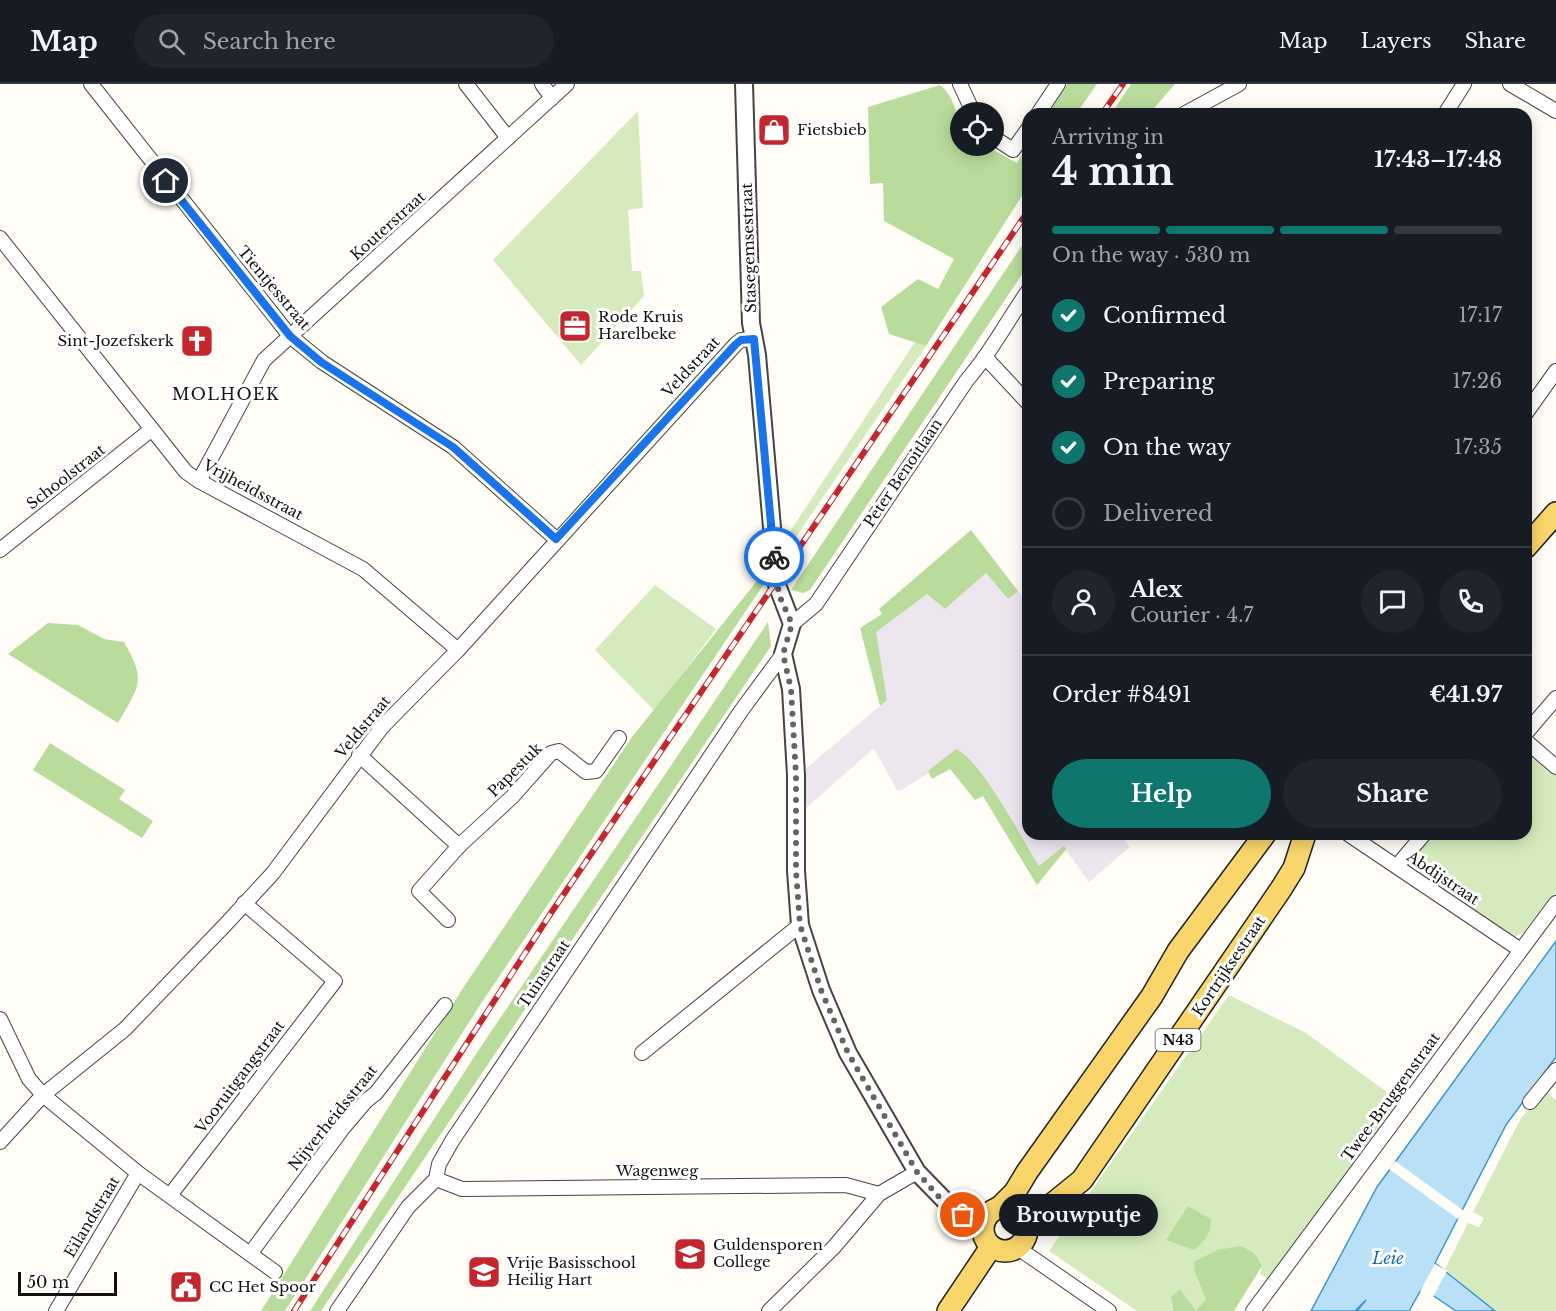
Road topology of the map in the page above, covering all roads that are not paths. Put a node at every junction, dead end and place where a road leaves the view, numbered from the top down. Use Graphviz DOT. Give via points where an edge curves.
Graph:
graph roads {
  1 [pos="91,84"];
  2 [pos="466,84"];
  3 [pos="542,84"];
  4 [pos="567,84"];
  5 [pos="744,84"];
  6 [pos="960,84"];
  7 [pos="1058,84"];
  8 [pos="1239,84"];
  9 [pos="1464,84"];
  10 [pos="1510,84"];
  11 [pos="552,98"];
  12 [pos="968,102"];
  13 [pos="1042,108"];
  14 [pos="1195,108"];
  15 [pos="1449,108"];
  16 [pos="1556,111"];
  17 [pos="1022,137"];
  18 [pos="508,138"];
  19 [pos="1004,144"];
  20 [pos="0,238"];
  21 [pos="1022,300"];
  22 [pos="290,336"];
  23 [pos="754,339"];
  24 [pos="986,358"];
  25 [pos="1556,371"];
  26 [pos="1022,397"];
  27 [pos="1532,405"];
  28 [pos="152,429"];
  29 [pos="199,481"];
  30 [pos="1556,513"];
  31 [pos="556,539"];
  32 [pos="1532,540"];
  33 [pos="0,550"];
  34 [pos="792,624"];
  35 [pos="458,650"];
  36 [pos="783,654"];
  37 [pos="1556,699"];
  38 [pos="1532,726"];
  39 [pos="619,738"];
  40 [pos="1532,746"];
  41 [pos="359,755"];
  42 [pos="1556,767"];
  43 [pos="1261,840"];
  44 [pos="1303,840"];
  45 [pos="1357,840"];
  46 [pos="1419,840"];
  47 [pos="459,846"];
  48 [pos="1397,866"];
  49 [pos="244,903"];
  50 [pos="1556,903"];
  51 [pos="448,920"];
  52 [pos="800,925"];
  53 [pos="1519,949"];
  54 [pos="445,1005"];
  55 [pos="0,1018"];
  56 [pos="642,1053"];
  57 [pos="1556,1071"];
  58 [pos="43,1095"];
  59 [pos="1530,1102"];
  60 [pos="0,1142"];
  61 [pos="917,1172"];
  62 [pos="138,1173"];
  63 [pos="436,1179"];
  64 [pos="171,1194"];
  65 [pos="879,1194"];
  66 [pos="992,1215"];
  67 [pos="1028,1228"];
  68 [pos="991,1247"];
  69 [pos="1018,1248"];
  70 [pos="250,1254"];
  71 [pos="275,1272"];
  72 [pos="56,1311"];
  73 [pos="337,1311"];
  74 [pos="769,1311"];
  75 [pos="948,1311"];
  76 [pos="1109,1311"];
  77 [pos="1253,1311"];
  1 -- 22 [label="street, Tientjesstraat"];
  2 -- 18 [label="street"];
  3 -- 11 [label="street"];
  4 -- 11 [label="street, Kouterstraat"];
  5 -- 23 [label="street, Stasegemsestraat" via="750,315"];
  6 -- 12 [label="street"];
  7 -- 13 [label="street"];
  8 -- 14 [label="street"];
  9 -- 15 [label="street"];
  10 -- 16 [label="street"];
  11 -- 18 [label="street, Kouterstraat"];
  17 -- 19 [label="street" via="1013,150"];
  18 -- 22 [label="street, Kouterstraat"];
  20 -- 28 [label="street, Vrijheidsstraat"];
  21 -- 24 [label="street, Peter Benoitlaan"];
  22 -- 29 [label="street, Kouterstraat" via="264,360"];
  22 -- 31 [label="street, Tientjesstraat" via="321,362 453,447"];
  23 -- 31 [label="street, Veldstraat" via="736,344"];
  23 -- 34 [label="street, Stasegemsestraat" via="777,585"];
  24 -- 26 [label="street"];
  24 -- 34 [label="street, Peter Benoitlaan" via="967,380 816,604"];
  25 -- 27 [label="street"];
  28 -- 29 [label="street, Vrijheidsstraat"];
  28 -- 33 [label="street, Schoolstraat"];
  29 -- 35 [label="street, Vrijheidsstraat" via="363,569"];
  30 -- 32 [label="main road"];
  31 -- 35 [label="street, Veldstraat"];
  34 -- 36 [label="street"];
  35 -- 41 [label="street, Veldstraat"];
  36 -- 52 [label="street" via="791,689"];
  36 -- 63 [label="street, Tuinstraat" via="452,1141 439,1164"];
  37 -- 38 [label="street"];
  39 -- 47 [label="street, Papestuk" via="596,771 586,772 559,751 551,753 512,797"];
  40 -- 42 [label="street"];
  41 -- 47 [label="street"];
  41 -- 49 [label="street, Veldstraat" via="273,873"];
  43 -- 66 [label="main road, N43" via="1178,951 1152,996 1015,1192"];
  44 -- 67 [label="main road, Kortrijksestraat / N43" via="1294,868 1281,889 1082,1180"];
  45 -- 48 [label="street, Abdijstraat"];
  46 -- 48 [label="street"];
  47 -- 51 [label="street, Papestuk" via="419,891"];
  48 -- 53 [label="street, Abdijstraat"];
  49 -- 58 [label="street, Veldstraat" via="125,1029"];
  49 -- 64 [label="street, Vooruitgangstraat" via="334,981"];
  50 -- 53 [label="street, Twee-Bruggenstraat"];
  52 -- 56 [label="street"];
  52 -- 61 [label="street" via="821,990 848,1053"];
  53 -- 77 [label="street, Twee-Bruggenstraat"];
  54 -- 70 [label="street, Nijverheidsstraat" via="376,1093 343,1128"];
  55 -- 58 [label="street" via="29,1079"];
  57 -- 59 [label="street"];
  58 -- 60 [label="street, Veldstraat"];
  58 -- 62 [label="street"];
  61 -- 65 [label="street"];
  61 -- 66 [label="street" via="953,1209"];
  62 -- 64 [label="street"];
  62 -- 72 [label="street, Eilandstraat"];
  63 -- 65 [label="street, Wagenweg" via="462,1189 846,1185"];
  63 -- 73 [label="street, Tuinstraat" via="408,1207"];
  64 -- 70 [label="street"];
  65 -- 74 [label="street" via="834,1247"];
  66 -- 67 [label="main road" via="1008,1207 1020,1213"];
  66 -- 68 [label="main road" via="983,1234"];
  67 -- 69 [label="main road, N43"];
  68 -- 69 [label="main road" via="1005,1252"];
  68 -- 75 [label="main road"];
  69 -- 76 [label="street"];
  70 -- 71 [label="street"];
}
